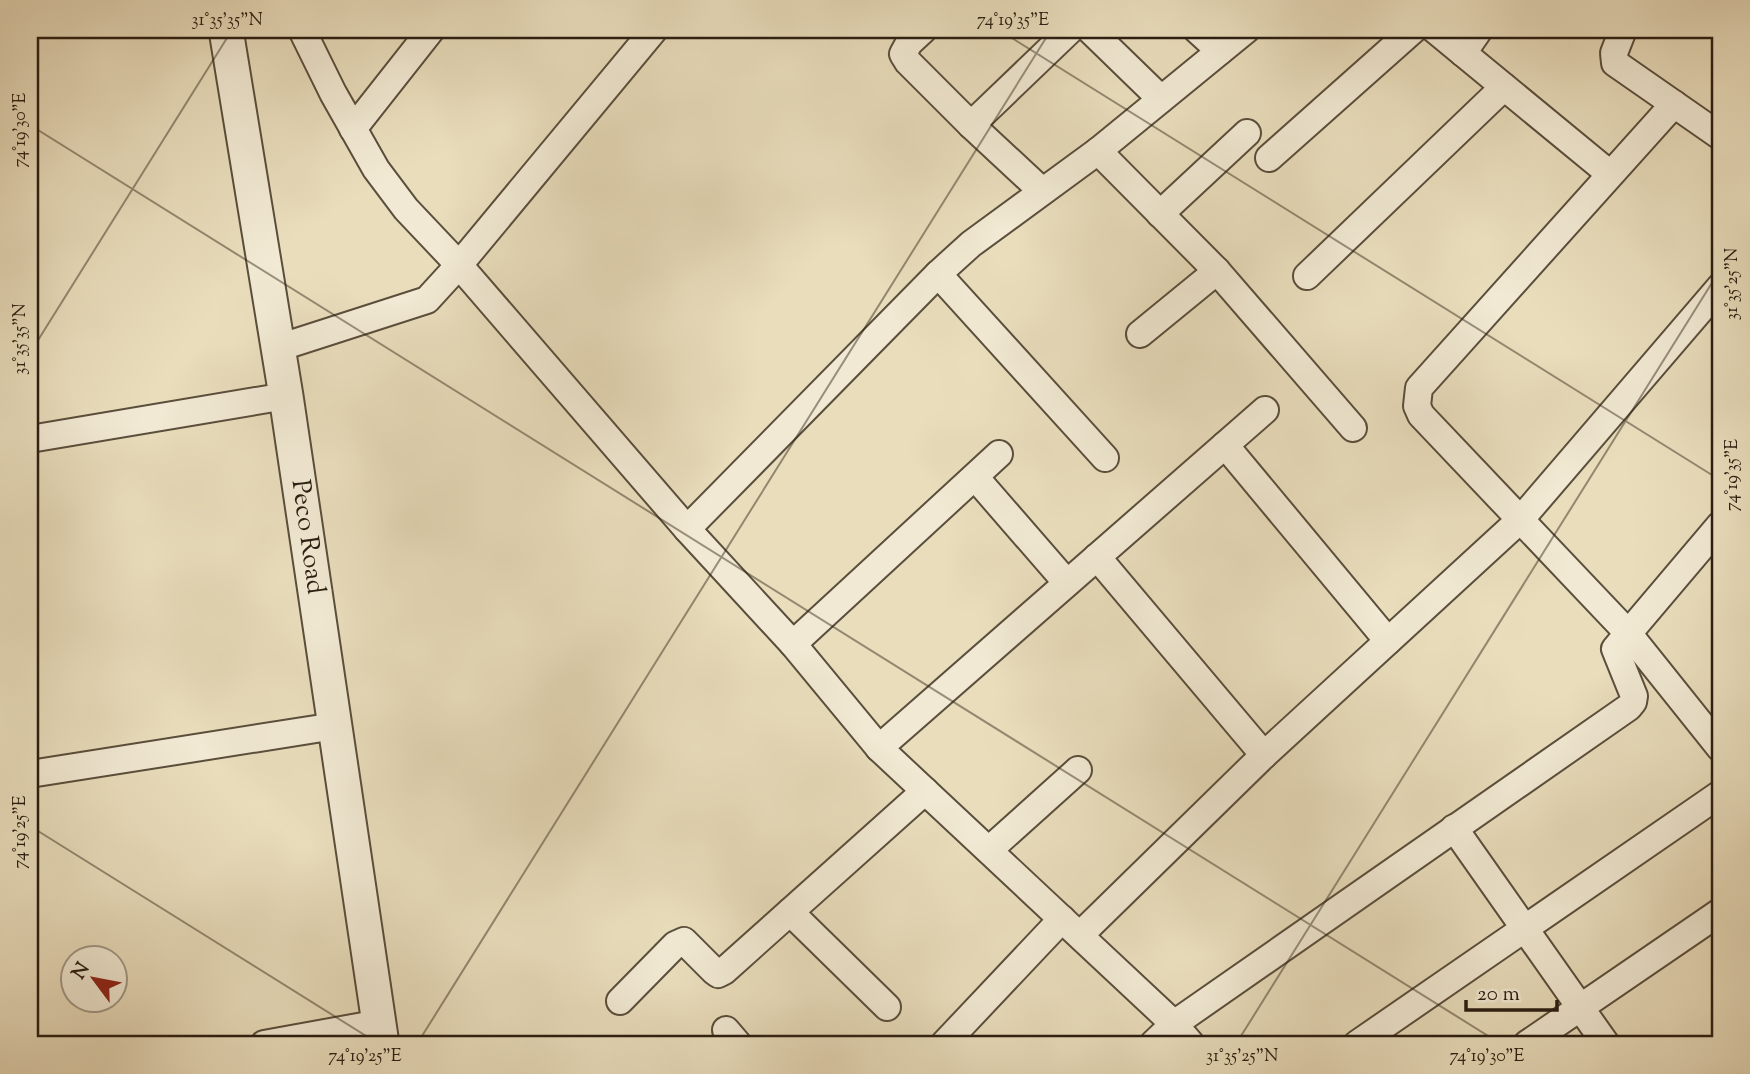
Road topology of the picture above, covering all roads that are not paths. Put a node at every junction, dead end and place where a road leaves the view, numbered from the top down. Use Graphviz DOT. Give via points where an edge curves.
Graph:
graph roads {
  1 [pos="226,30"];
  2 [pos="302,30"];
  3 [pos="431,30"];
  4 [pos="654,30"];
  5 [pos="923,30"];
  6 [pos="1070,30"];
  7 [pos="1090,30"];
  8 [pos="1197,30"];
  9 [pos="1246,30"];
  10 [pos="1413,30"];
  11 [pos="1435,30"];
  12 [pos="1479,30"];
  13 [pos="1623,30"];
  14 [pos="1220,51"];
  15 [pos="1463,53"];
  16 [pos="1504,87"];
  17 [pos="1161,99"];
  18 [pos="1674,104"];
  19 [pos="971,125"];
  20 [pos="354,129"];
  21 [pos="1247,133"];
  22 [pos="1720,136"];
  23 [pos="1098,151"];
  24 [pos="1269,158"];
  25 [pos="1610,174"];
  26 [pos="1042,191"];
  27 [pos="1160,214"];
  28 [pos="459,265"];
  29 [pos="1217,271"];
  30 [pos="938,274"];
  31 [pos="1307,276"];
  32 [pos="1720,287"];
  33 [pos="1140,334"];
  34 [pos="278,348"];
  35 [pos="286,396"];
  36 [pos="1265,411"];
  37 [pos="1353,428"];
  38 [pos="30,439"];
  39 [pos="1225,445"];
  40 [pos="999,454"];
  41 [pos="1105,458"];
  42 [pos="975,477"];
  43 [pos="1521,519"];
  44 [pos="1720,525"];
  45 [pos="687,529"];
  46 [pos="1097,557"];
  47 [pos="1067,583"];
  48 [pos="1628,633"];
  49 [pos="1388,641"];
  50 [pos="793,644"];
  51 [pos="335,726"];
  52 [pos="1719,743"];
  53 [pos="879,748"];
  54 [pos="1264,755"];
  55 [pos="1077,770"];
  56 [pos="30,774"];
  57 [pos="925,791"];
  58 [pos="1720,794"];
  59 [pos="1454,828"];
  60 [pos="989,850"];
  61 [pos="790,912"];
  62 [pos="1720,912"];
  63 [pos="1071,927"];
  64 [pos="1525,930"];
  65 [pos="620,1001"];
  66 [pos="887,1007"];
  67 [pos="1581,1008"];
  68 [pos="1174,1024"];
  69 [pos="381,1034"];
  70 [pos="264,1044"];
  71 [pos="944,1044"];
  72 [pos="1153,1044"];
  73 [pos="1191,1044"];
  74 [pos="1357,1044"];
  75 [pos="1527,1044"];
  76 [pos="1606,1044"];
  1 -- 34 [label="street, Peco Road"];
  2 -- 20 [label="street"];
  3 -- 20 [label="street"];
  4 -- 28 [label="street"];
  5 -- 19 [label="street" via="903,54"];
  6 -- 19 [label="street"];
  7 -- 17 [label="street"];
  8 -- 14 [label="street"];
  9 -- 14 [label="street"];
  10 -- 24 [label="street"];
  11 -- 15 [label="street"];
  12 -- 15 [label="street"];
  13 -- 18 [label="street" via="1615,63"];
  14 -- 17 [label="street"];
  15 -- 16 [label="street"];
  16 -- 25 [label="street"];
  16 -- 31 [label="street"];
  17 -- 23 [label="street"];
  18 -- 22 [label="street"];
  18 -- 25 [label="street"];
  19 -- 26 [label="street"];
  20 -- 28 [label="street" via="406,209"];
  21 -- 27 [label="street"];
  23 -- 26 [label="street"];
  23 -- 27 [label="street"];
  25 -- 43 [label="street" via="1419,388 1417,406 1422,415"];
  26 -- 30 [label="street"];
  27 -- 29 [label="street"];
  28 -- 34 [label="street" via="427,300"];
  28 -- 45 [label="street"];
  29 -- 33 [label="street"];
  29 -- 37 [label="street"];
  30 -- 41 [label="street"];
  30 -- 45 [label="street"];
  32 -- 43 [label="street"];
  34 -- 35 [label="street, Peco Road"];
  35 -- 38 [label="street"];
  35 -- 51 [label="street, Peco Road"];
  36 -- 39 [label="street"];
  39 -- 46 [label="street"];
  39 -- 49 [label="street"];
  40 -- 42 [label="street"];
  42 -- 47 [label="street"];
  42 -- 50 [label="street"];
  43 -- 48 [label="street"];
  43 -- 49 [label="street"];
  44 -- 48 [label="street"];
  45 -- 50 [label="street"];
  46 -- 47 [label="street"];
  46 -- 54 [label="street"];
  47 -- 53 [label="street"];
  48 -- 52 [label="street"];
  48 -- 59 [label="street" via="1615,649 1634,696 1629,707"];
  49 -- 54 [label="street"];
  50 -- 53 [label="street"];
  51 -- 56 [label="street"];
  51 -- 69 [label="street, Peco Road"];
  53 -- 57 [label="street"];
  54 -- 63 [label="street"];
  55 -- 60 [label="street"];
  57 -- 60 [label="street"];
  57 -- 61 [label="street"];
  58 -- 64 [label="street"];
  59 -- 64 [label="street"];
  59 -- 68 [label="street"];
  60 -- 63 [label="street"];
  61 -- 65 [label="street" via="718,974 684,942 675,945"];
  61 -- 66 [label="street"];
  62 -- 67 [label="street"];
  63 -- 68 [label="street"];
  63 -- 71 [label="street"];
  64 -- 67 [label="street"];
  64 -- 74 [label="street"];
  67 -- 75 [label="street"];
  67 -- 76 [label="street"];
  68 -- 72 [label="street"];
  68 -- 73 [label="street"];
  69 -- 70 [label="street"];
}
